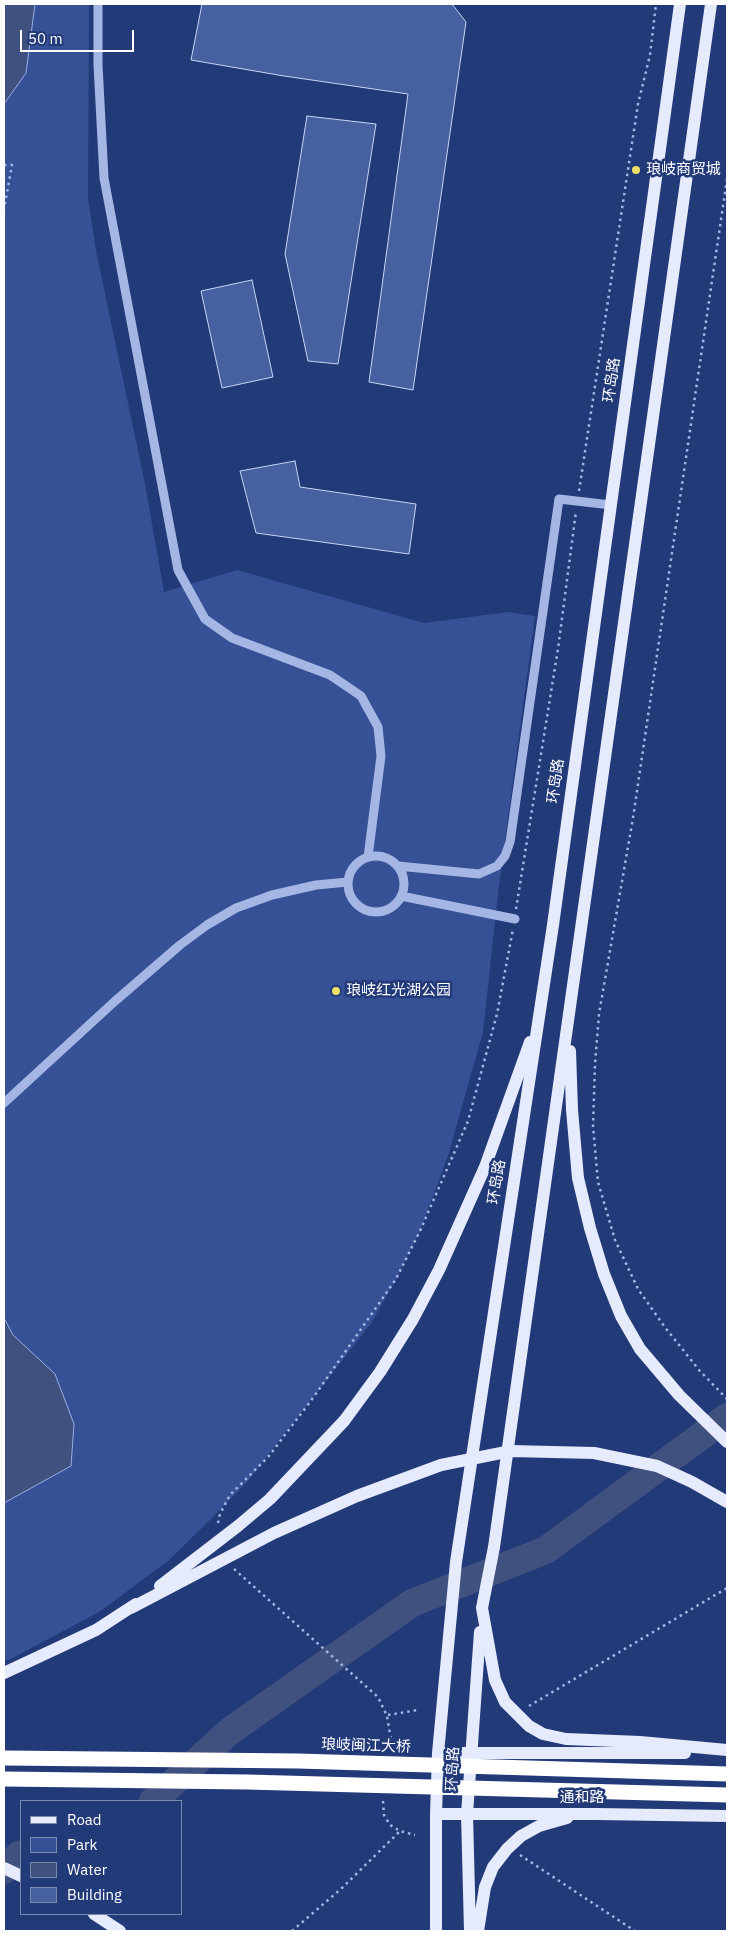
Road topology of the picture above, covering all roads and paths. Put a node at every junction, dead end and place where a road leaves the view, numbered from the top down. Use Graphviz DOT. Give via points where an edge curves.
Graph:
graph roads {
  1 [pos="98,4"];
  2 [pos="680,4"];
  3 [pos="711,4"];
  4 [pos="4,165"];
  5 [pos="727,180"];
  6 [pos="4,209"];
  7 [pos="611,505"];
  8 [pos="368,857"];
  9 [pos="398,866"];
  10 [pos="348,882"];
  11 [pos="401,896"];
  12 [pos="515,919"];
  13 [pos="539,1016"];
  14 [pos="569,1018"];
  15 [pos="4,1103"];
  16 [pos="727,1399"];
  17 [pos="727,1442"];
  18 [pos="727,1502"];
  19 [pos="727,1588"];
  20 [pos="131,1608"];
  21 [pos="482,1608"];
  22 [pos="309,1634"];
  23 [pos="4,1673"];
  24 [pos="360,1680"];
  25 [pos="526,1708"];
  26 [pos="418,1710"];
  27 [pos="387,1716"];
  28 [pos="727,1752"];
  29 [pos="438,1753"];
  30 [pos="470,1753"];
  31 [pos="4,1758"];
  32 [pos="727,1774"];
  33 [pos="4,1779"];
  34 [pos="727,1795"];
  35 [pos="436,1814"];
  36 [pos="467,1814"];
  37 [pos="596,1814"];
  38 [pos="727,1816"];
  39 [pos="400,1831"];
  40 [pos="513,1850"];
  41 [pos="4,1868"];
  42 [pos="20,1876"];
  43 [pos="96,1915"];
  44 [pos="120,1931"];
  45 [pos="292,1931"];
  46 [pos="436,1931"];
  47 [pos="470,1931"];
  48 [pos="478,1931"];
  49 [pos="635,1931"];
  1 -- 8 [label="street" via="104,178 178,570 205,619 232,638 330,675 361,696 378,727 381,756"];
  2 -- 7 [label="main road, 环岛路"];
  3 -- 14 [label="main road"];
  4 -- 6 [label="path" via="12,165"];
  5 -- 16 [label="path" via="633,818 599,1014 593,1126 598,1182 616,1240 638,1289 699,1370"];
  7 -- 9 [label="street" via="559,499 510,842 505,856 496,866 479,874"];
  7 -- 13 [label="main road, 环岛路"];
  8 -- 9 [label="street" via="384,857"];
  8 -- 10 [label="street" via="354,866"];
  9 -- 11 [label="street" via="404,881"];
  10 -- 11 [label="street" via="352,898 365,910 390,908"];
  10 -- 15 [label="street" via="272,895 236,908 207,925 114,1002"];
  11 -- 12 [label="street"];
  13 -- 20 [label="main road, bridge" via="485,1167 440,1270 380,1372 344,1421 270,1499"];
  13 -- 29 [label="main road, 环岛路" via="456,1562"];
  14 -- 17 [label="main road" via="578,1178 604,1274 621,1316 640,1349"];
  14 -- 21 [label="main road" via="494,1547"];
  18 -- 20 [label="main road, bridge" via="657,1466 594,1453 511,1451 441,1465 358,1496 274,1534"];
  19 -- 25 [label="path"];
  20 -- 23 [label="main road, bridge" via="96,1630"];
  21 -- 28 [label="main road" via="495,1680 505,1702 543,1734"];
  21 -- 30 [label="main road, 环岛路"];
  22 -- 24 [label="path"];
  26 -- 27 [label="path"];
  28 -- 30 [label="main road"];
  29 -- 30 [label="main road"];
  29 -- 35 [label="main road, 环岛路"];
  30 -- 36 [label="main road, 环岛路"];
  31 -- 32 [label="highway, 琅岐闽江大桥, bridge" via="298,1761"];
  33 -- 34 [label="highway, bridge"];
  35 -- 36 [label="main road, 通和路"];
  35 -- 46 [label="main road, 环岛路"];
  36 -- 37 [label="main road, 通和路"];
  36 -- 47 [label="main road, 环岛路"];
  37 -- 38 [label="main road, 通和路"];
  37 -- 48 [label="main road" via="539,1826 507,1849 484,1886"];
  39 -- 45 [label="path"];
  40 -- 49 [label="path"];
  41 -- 42 [label="main road"];
  43 -- 44 [label="main road"];
}
